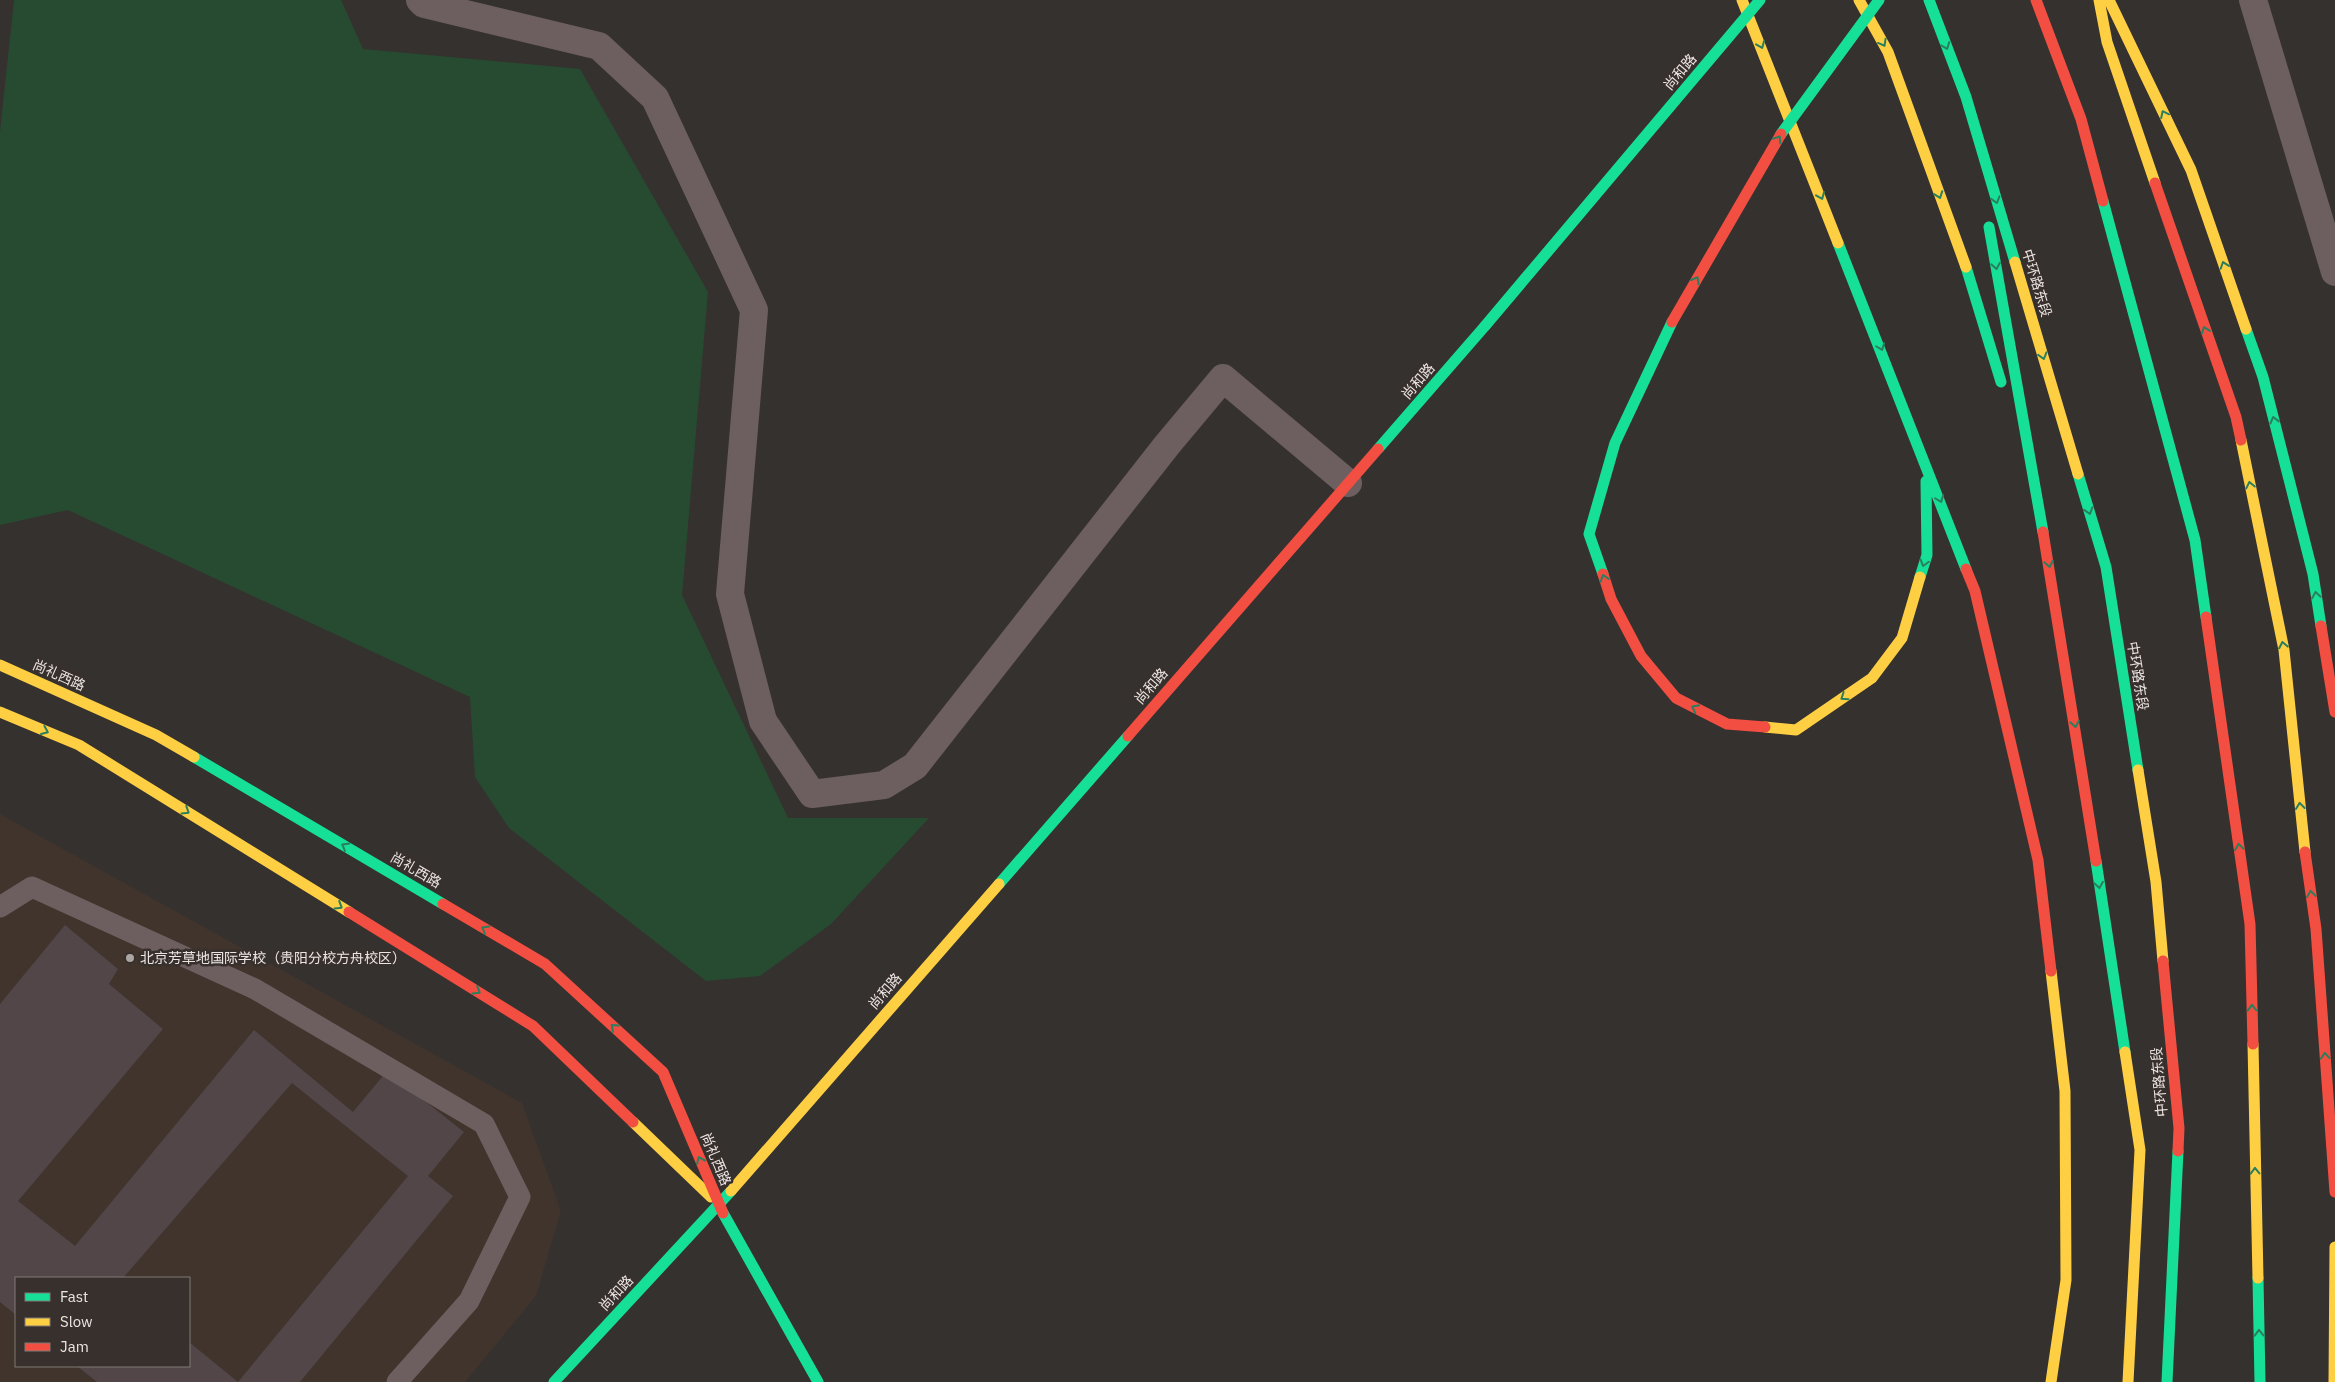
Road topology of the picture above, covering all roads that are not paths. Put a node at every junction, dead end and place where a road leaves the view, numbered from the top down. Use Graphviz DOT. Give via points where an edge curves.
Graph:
graph roads {
  1 [pos="420,0"];
  2 [pos="1742,0"];
  3 [pos="1760,0"];
  4 [pos="1859,0"];
  5 [pos="1879,0"];
  6 [pos="1929,0"];
  7 [pos="2036,0"];
  8 [pos="2100,0"];
  9 [pos="2109,0"];
  10 [pos="2253,0"];
  11 [pos="1966,97"];
  12 [pos="1983,194"];
  13 [pos="1986,213"];
  14 [pos="2335,272"];
  15 [pos="2004,393"];
  16 [pos="2010,411"];
  17 [pos="1925,462"];
  18 [pos="1348,483"];
  19 [pos="2038,503"];
  20 [pos="0,665"];
  21 [pos="0,712"];
  22 [pos="2335,712"];
  23 [pos="0,907"];
  24 [pos="2335,1192"];
  25 [pos="719,1205"];
  26 [pos="2335,1247"];
  27 [pos="397,1382"];
  28 [pos="554,1382"];
  29 [pos="818,1382"];
  30 [pos="2051,1382"];
  31 [pos="2128,1382"];
  32 [pos="2167,1382"];
  33 [pos="2260,1382"];
  34 [pos="2334,1382"];
  1 -- 18 [label="street" via="424,4 599,46 655,98 754,310 730,594 763,721 812,794 884,785 915,766 1223,378"];
  2 -- 17 [label="main road, one-way"];
  3 -- 18 [label="main road, 尚和路, bridge"];
  4 -- 15 [label="main road, one-way" via="1888,52 1971,282"];
  17 -- 5 [label="main road, one-way, bridge" via="1927,555 1902,638 1872,678 1796,730 1727,724 1676,698 1637,648 1611,599 1589,534 1615,443 1672,322 1775,142"];
  6 -- 11 [label="main road, 中环路东段, one-way"];
  33 -- 7 [label="main road, one-way" via="2250,924 2195,540 2080,119"];
  24 -- 8 [label="main road, one-way" via="2316,929 2284,650 2236,417 2107,42"];
  22 -- 9 [label="main road, one-way" via="2313,574 2262,377 2191,170"];
  10 -- 14 [label="street"];
  11 -- 12 [label="main road"];
  11 -- 32 [label="main road, 中环路东段, one-way" via="2106,567 2154,872 2178,1128"];
  13 -- 19 [label="main road, one-way"];
  16 -- 19 [label="main road"];
  17 -- 30 [label="main road, one-way" via="1975,591 2038,860 2065,1091 2066,1280"];
  18 -- 25 [label="main road, 尚和路"];
  19 -- 31 [label="main road, one-way" via="2060,626 2140,1150"];
  25 -- 20 [label="main road, 尚礼西路, one-way" via="663,1072 545,964 156,735"];
  21 -- 25 [label="main road, 尚礼西路, one-way" via="79,745 533,1026"];
  23 -- 27 [label="lane" via="32,887 255,989 484,1124 520,1197 469,1301"];
  25 -- 28 [label="main road, 尚和路"];
  25 -- 29 [label="main road, 尚礼西路"];
  26 -- 34 [label="main road"];
}
